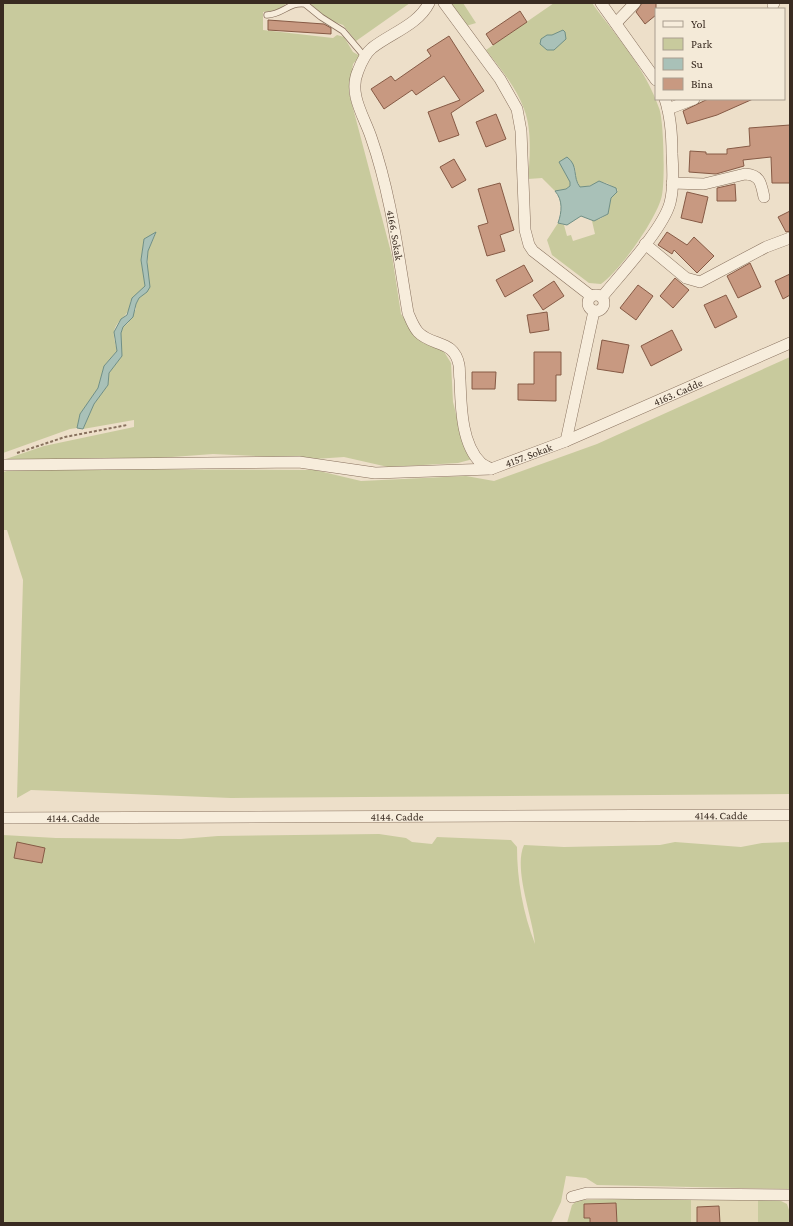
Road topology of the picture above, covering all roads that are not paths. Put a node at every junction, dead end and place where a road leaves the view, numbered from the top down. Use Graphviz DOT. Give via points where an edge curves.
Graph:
graph roads {
  1 [pos="429,3"];
  2 [pos="444,3"];
  3 [pos="602,3"];
  4 [pos="635,3"];
  5 [pos="267,15"];
  6 [pos="616,23"];
  7 [pos="365,58"];
  8 [pos="655,79"];
  9 [pos="689,100"];
  10 [pos="667,104"];
  11 [pos="672,183"];
  12 [pos="764,197"];
  13 [pos="790,238"];
  14 [pos="645,244"];
  15 [pos="596,297"];
  16 [pos="790,343"];
  17 [pos="566,441"];
  18 [pos="3,465"];
  19 [pos="491,469"];
  20 [pos="790,815"];
  21 [pos="3,818"];
  22 [pos="790,1195"];
  23 [pos="572,1196"];
  1 -- 7 [label="street, 4166. Sokak" via="420,16 372,48"];
  2 -- 15 [label="street" via="500,79 516,109 521,131 525,230 529,245"];
  3 -- 6 [label="street"];
  4 -- 6 [label="street"];
  5 -- 7 [label="lane" via="276,14 294,4 305,4 343,31"];
  6 -- 8 [label="street"];
  7 -- 19 [label="street, 4166. Sokak" via="354,84 356,96 384,182 408,313 419,333 452,349 456,356 465,431 481,463"];
  9 -- 10 [label="street"];
  10 -- 11 [label="street" via="672,132"];
  11 -- 12 [label="street" via="704,184 751,174 757,176 761,182"];
  11 -- 14 [label="street" via="668,208"];
  13 -- 14 [label="street" via="766,247 700,282 686,278"];
  14 -- 15 [label="street"];
  15 -- 17 [label="street" via="588,300 588,306 594,311"];
  16 -- 17 [label="street, 4163. Cadde"];
  17 -- 19 [label="street, 4157. Sokak"];
  18 -- 19 [label="street, 4157. Sokak" via="298,462 375,473"];
  20 -- 21 [label="street, 4144. Cadde"];
  22 -- 23 [label="street" via="587,1192"];
}
